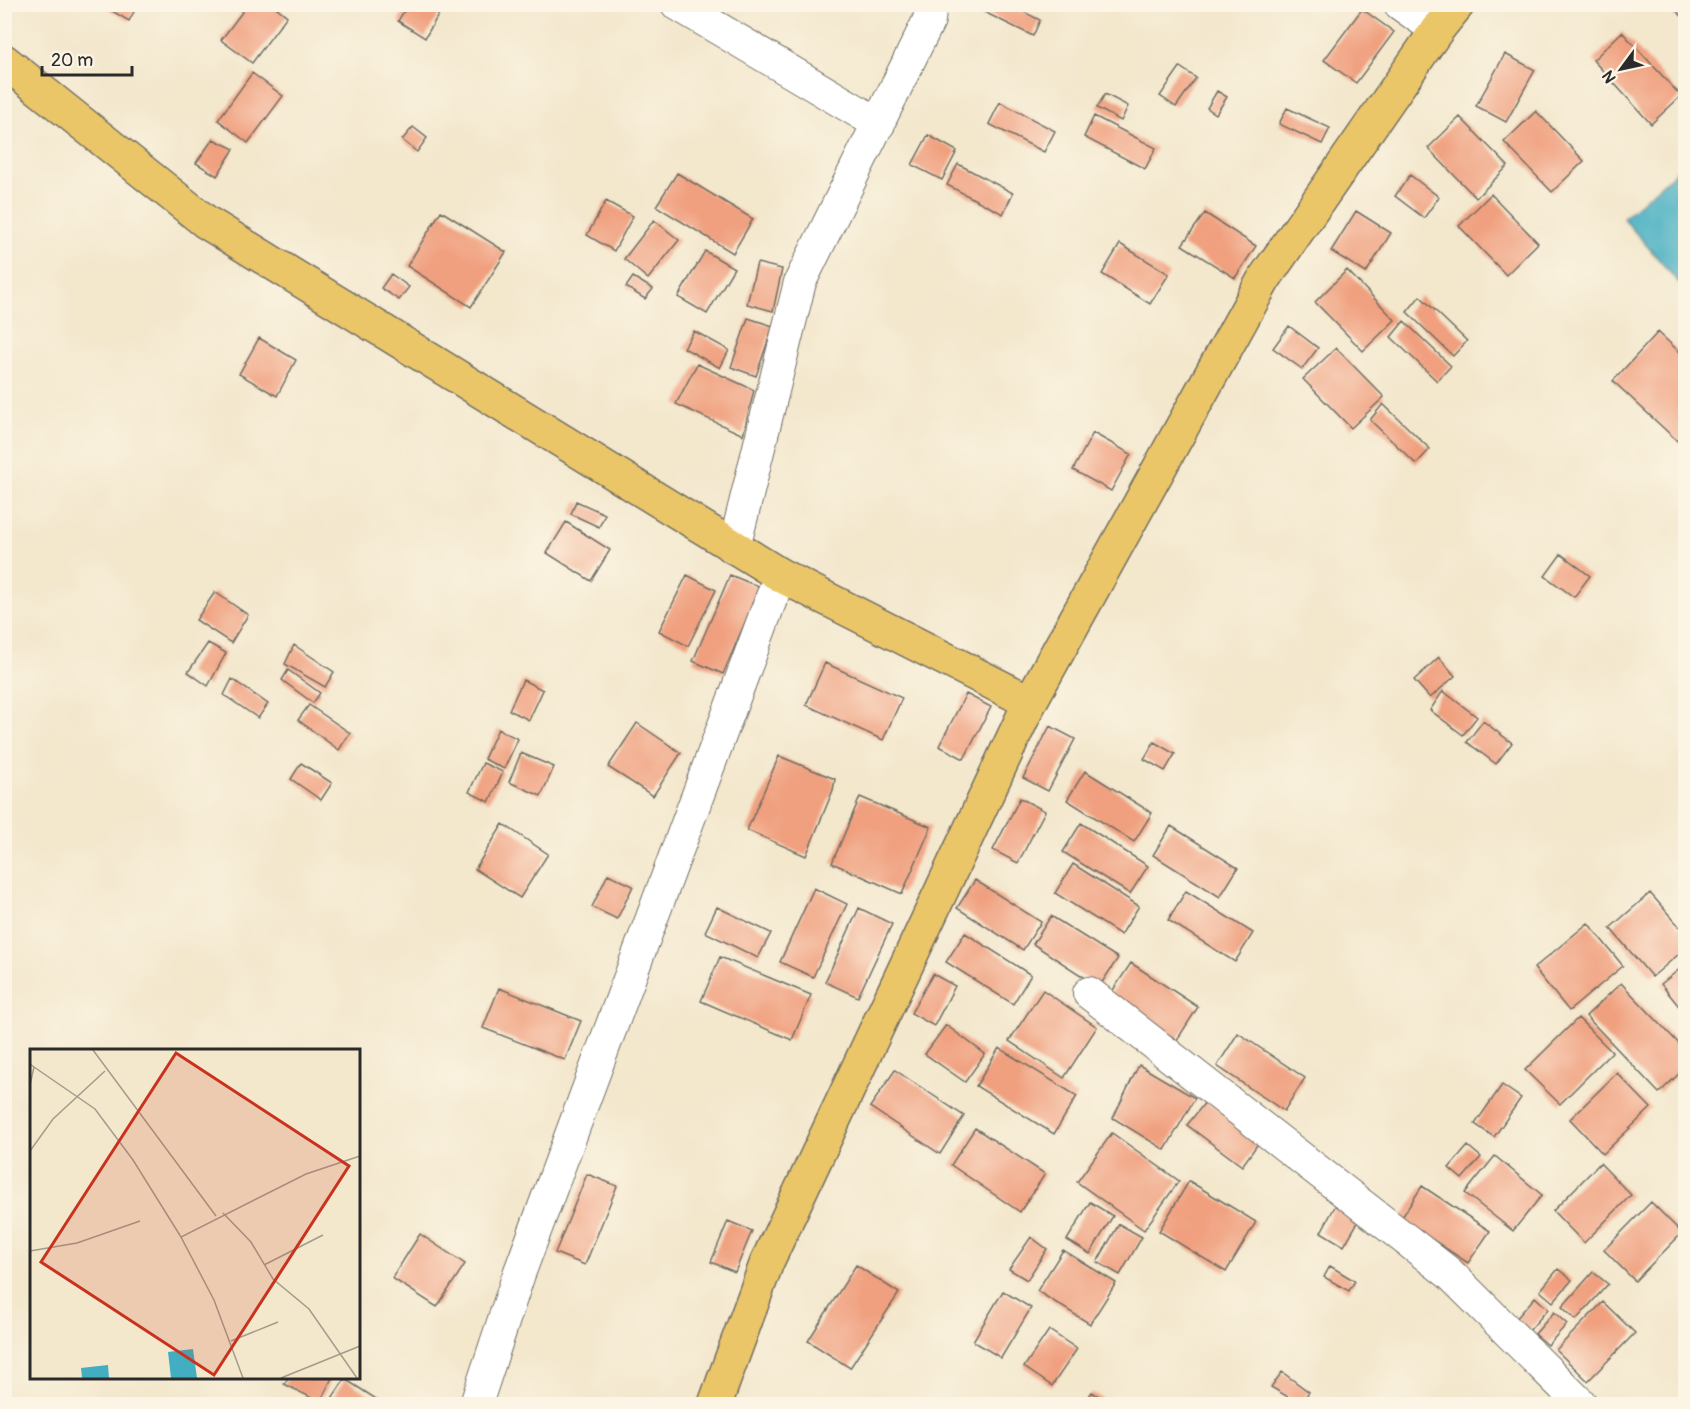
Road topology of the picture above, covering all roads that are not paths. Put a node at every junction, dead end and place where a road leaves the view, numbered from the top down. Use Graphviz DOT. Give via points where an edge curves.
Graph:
graph roads {
  1 [pos="677,4"];
  2 [pos="931,4"];
  3 [pos="1400,4"];
  4 [pos="1458,4"];
  5 [pos="1437,30"];
  6 [pos="4,61"];
  7 [pos="879,123"];
  8 [pos="734,548"];
  9 [pos="780,575"];
  10 [pos="1030,702"];
  11 [pos="1089,993"];
  12 [pos="476,1404"];
  13 [pos="715,1404"];
  14 [pos="1581,1404"];
  1 -- 7 [label="street"];
  2 -- 7 [label="street" via="929,20"];
  3 -- 5 [label="street"];
  4 -- 5 [label="main road"];
  5 -- 10 [label="main road" via="1264,279"];
  6 -- 8 [label="main road" via="206,222"];
  7 -- 8 [label="street" via="800,282"];
  8 -- 9 [label="main road"];
  9 -- 10 [label="main road"];
  9 -- 12 [label="street" via="519,1274"];
  10 -- 13 [label="main road" via="767,1262"];
  11 -- 14 [label="street" via="1449,1273"];
}
